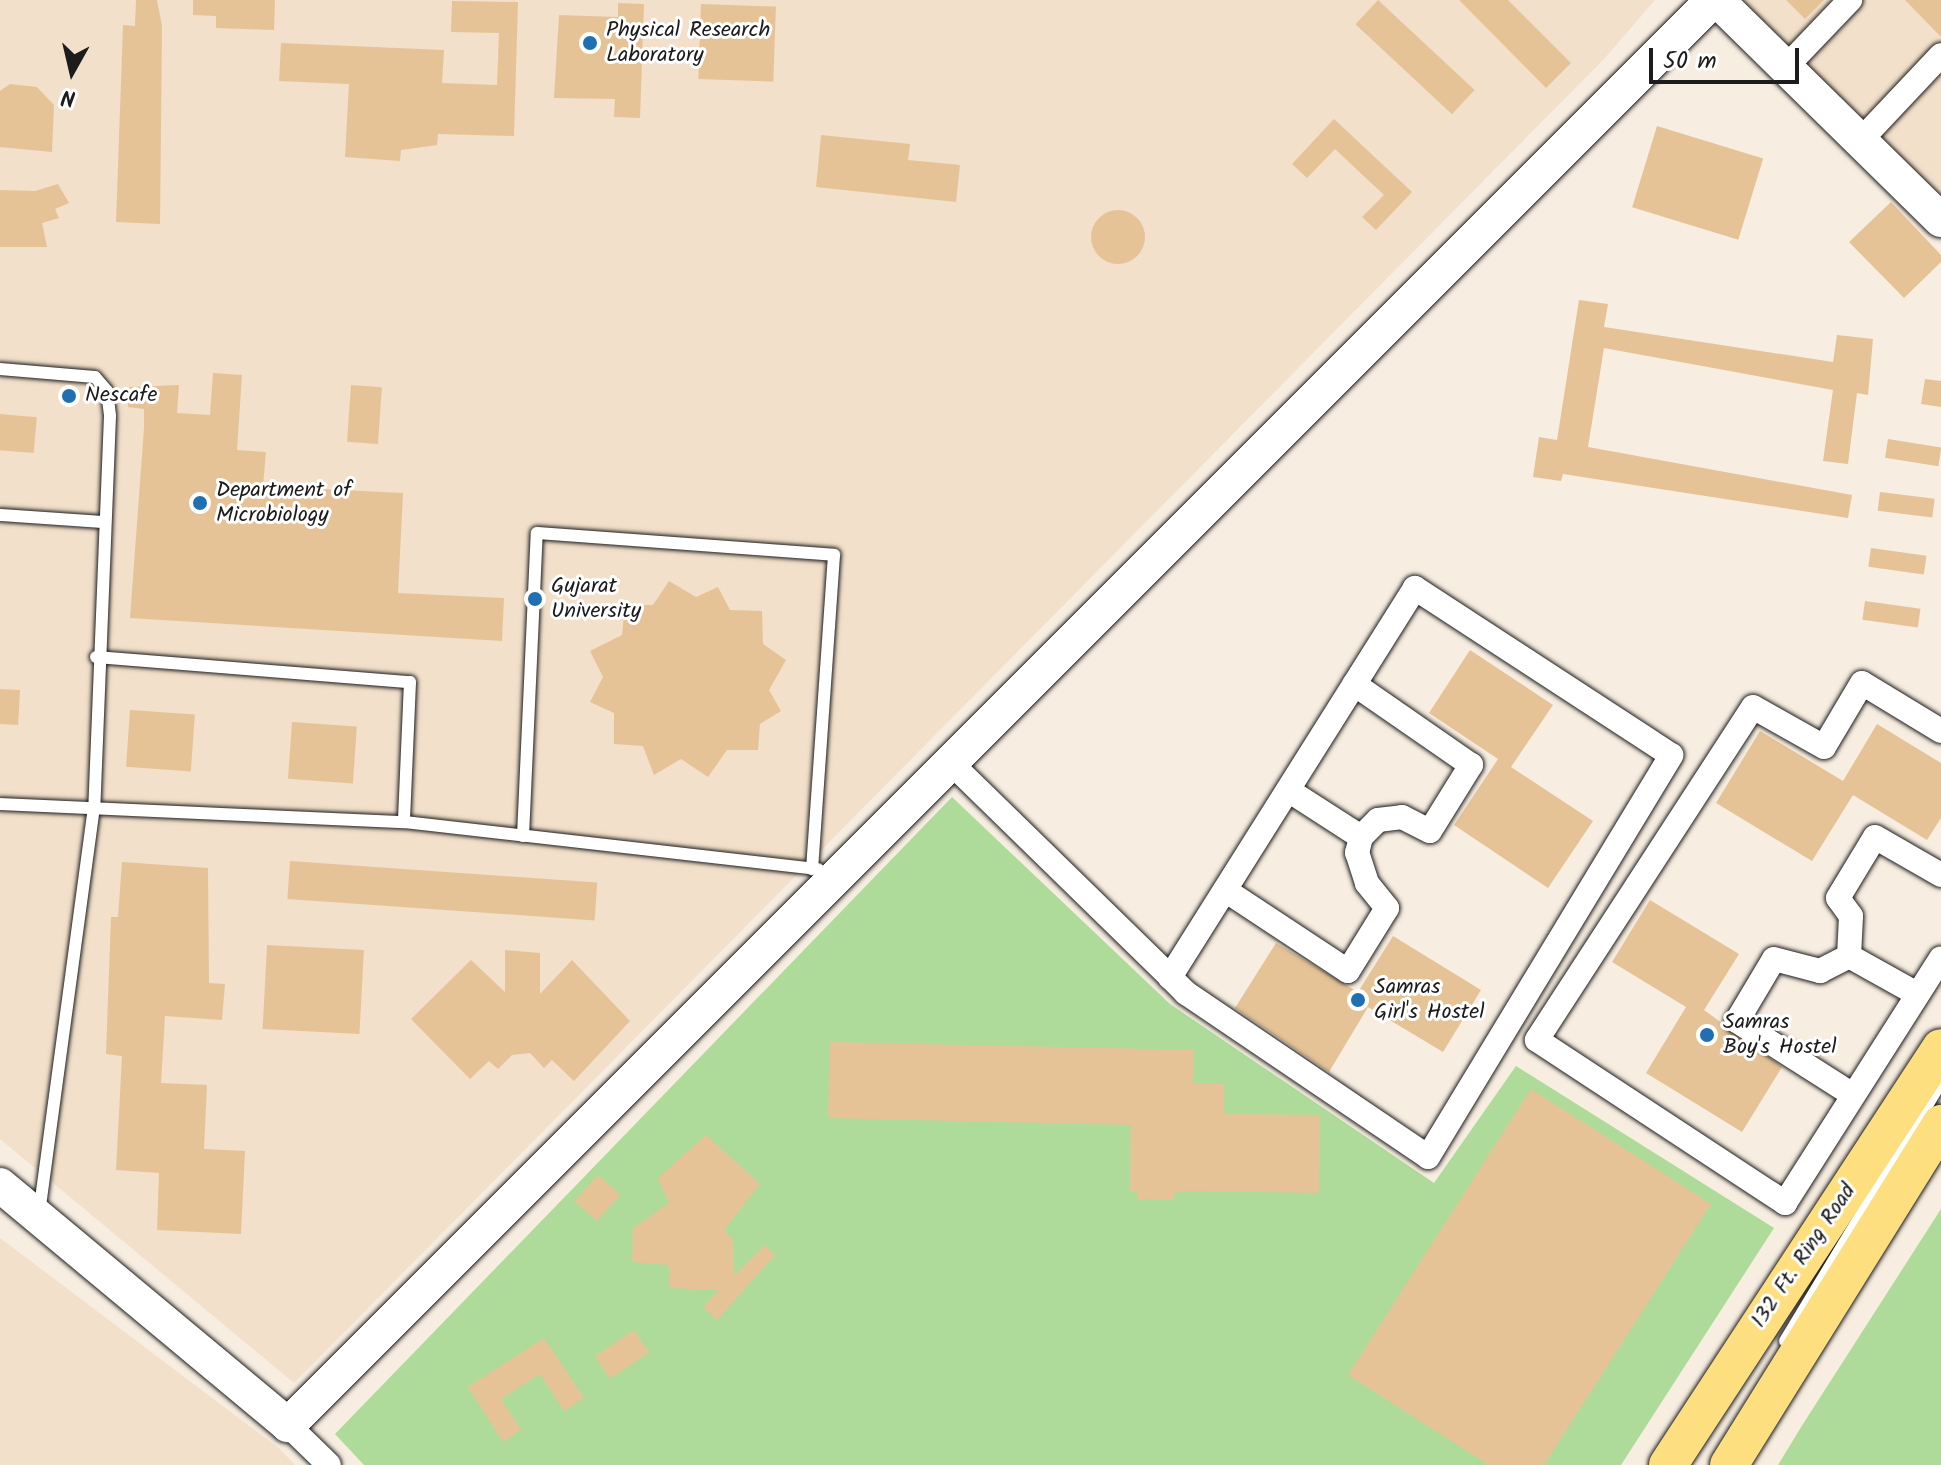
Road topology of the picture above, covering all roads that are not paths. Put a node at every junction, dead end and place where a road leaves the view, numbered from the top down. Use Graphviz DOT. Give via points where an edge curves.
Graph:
graph roads {
  1 [pos="1715,0"];
  2 [pos="1850,0"];
  3 [pos="1941,55"];
  4 [pos="1786,67"];
  5 [pos="1860,141"];
  6 [pos="1941,220"];
  7 [pos="0,369"];
  8 [pos="0,515"];
  9 [pos="104,522"];
  10 [pos="96,657"];
  11 [pos="1354,684"];
  12 [pos="1941,731"];
  13 [pos="951,763"];
  14 [pos="1288,790"];
  15 [pos="0,804"];
  16 [pos="94,807"];
  17 [pos="404,822"];
  18 [pos="523,836"];
  19 [pos="1361,837"];
  20 [pos="827,870"];
  21 [pos="1941,875"];
  22 [pos="1225,890"];
  23 [pos="1849,956"];
  24 [pos="1941,958"];
  25 [pos="1170,977"];
  26 [pos="1917,994"];
  27 [pos="1941,1048"];
  28 [pos="1941,1082"];
  29 [pos="1853,1095"];
  30 [pos="1941,1124"];
  31 [pos="0,1185"];
  32 [pos="39,1216"];
  33 [pos="1831,1256"];
  34 [pos="1779,1352"];
  35 [pos="1772,1365"];
  36 [pos="288,1425"];
  37 [pos="329,1465"];
  38 [pos="1668,1465"];
  39 [pos="1683,1465"];
  40 [pos="1714,1465"];
  41 [pos="1729,1465"];
  1 -- 4 [label="street"];
  1 -- 13 [label="street"];
  2 -- 4 [label="street"];
  3 -- 5 [label="street"];
  4 -- 5 [label="street"];
  5 -- 6 [label="street"];
  7 -- 9 [label="lane" via="65,370 95,377 107,391"];
  8 -- 9 [label="lane"];
  9 -- 10 [label="lane"];
  10 -- 16 [label="lane"];
  10 -- 17 [label="lane" via="410,682"];
  11 -- 14 [label="street"];
  11 -- 19 [label="street" via="1471,765 1430,831 1402,817 1378,820"];
  11 -- 25 [label="street" via="1415,588 1671,755 1428,1157"];
  12 -- 29 [label="street" via="1862,683 1824,747 1753,707 1537,1040 1785,1203"];
  13 -- 20 [label="street"];
  13 -- 25 [label="street"];
  14 -- 19 [label="street"];
  14 -- 22 [label="street"];
  15 -- 16 [label="lane"];
  16 -- 17 [label="lane"];
  16 -- 32 [label="lane"];
  17 -- 18 [label="lane"];
  18 -- 20 [label="lane"];
  18 -- 20 [label="lane" via="537,533 834,555"];
  19 -- 22 [label="street" via="1357,853 1367,883 1387,908 1348,971"];
  20 -- 36 [label="street"];
  21 -- 23 [label="street" via="1875,837 1838,898 1851,916"];
  22 -- 25 [label="street"];
  23 -- 26 [label="street"];
  23 -- 29 [label="street" via="1820,971 1774,959 1737,1021"];
  24 -- 26 [label="street"];
  26 -- 29 [label="street"];
  27 -- 38 [label="main road, 132 Ft. Ring Road"];
  28 -- 33 [label="lane"];
  30 -- 41 [label="main road, 132 Ft. Ring Road"];
  31 -- 32 [label="street"];
  32 -- 36 [label="street"];
  33 -- 34 [label="lane"];
  33 -- 39 [label="lane" via="1726,1394"];
  35 -- 40 [label="lane"];
  36 -- 37 [label="street"];
}
